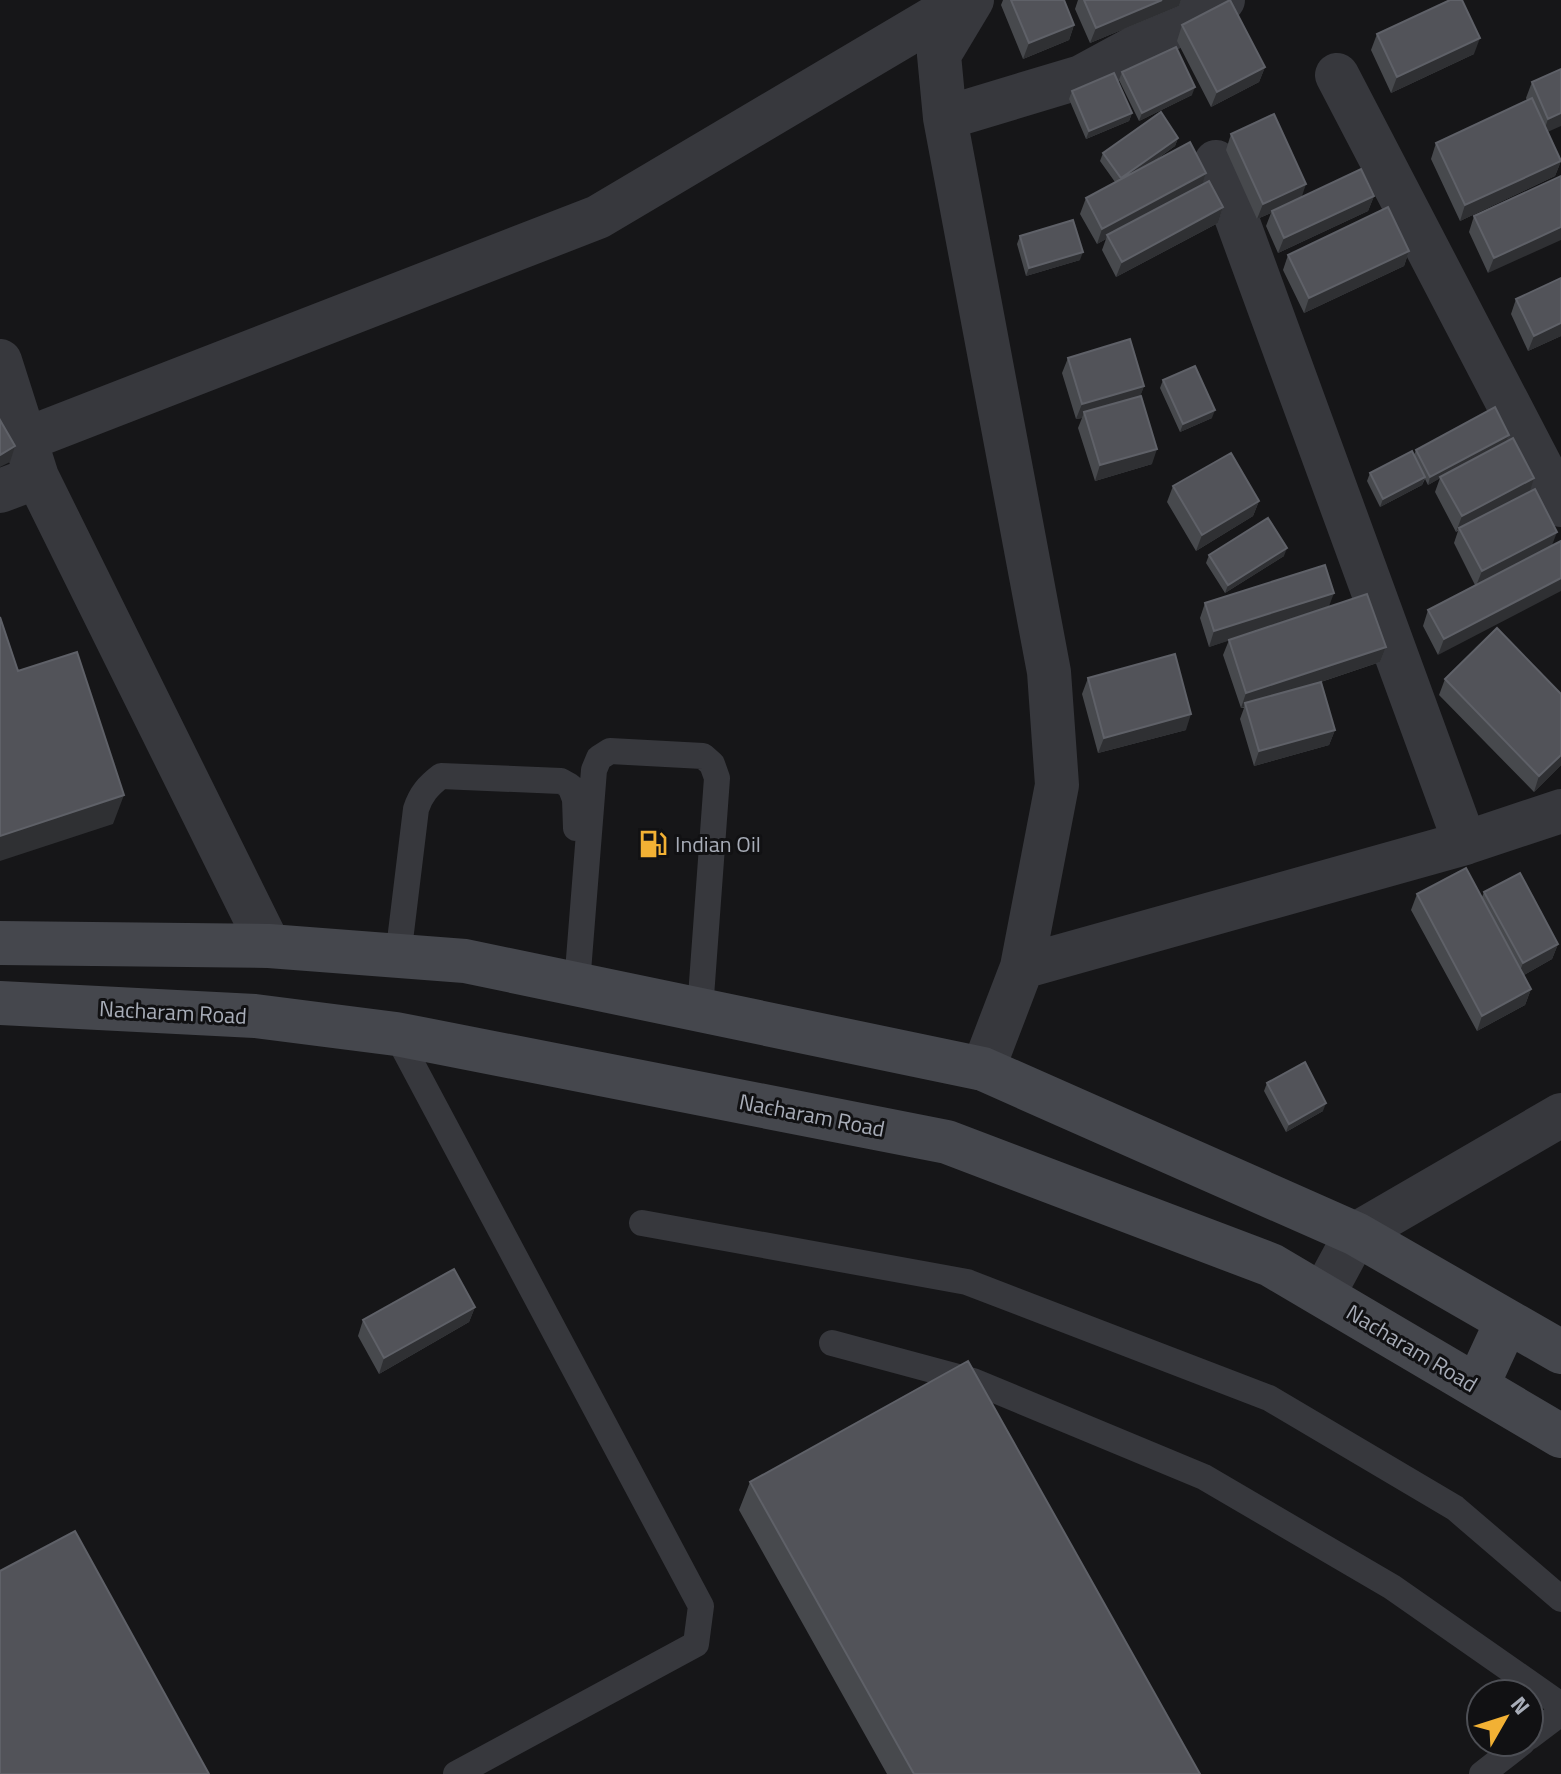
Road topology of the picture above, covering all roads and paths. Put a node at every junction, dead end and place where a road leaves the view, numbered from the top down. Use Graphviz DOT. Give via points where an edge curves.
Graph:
graph roads {
  1 [pos="1223,0"];
  2 [pos="971,2"];
  3 [pos="1337,75"];
  4 [pos="945,118"];
  5 [pos="1216,162"];
  6 [pos="0,361"];
  7 [pos="20,469"];
  8 [pos="1561,505"];
  9 [pos="1561,811"];
  10 [pos="1465,843"];
  11 [pos="0,943"];
  12 [pos="269,946"];
  13 [pos="398,957"];
  14 [pos="1022,967"];
  15 [pos="570,983"];
  16 [pos="0,1003"];
  17 [pos="700,1010"];
  18 [pos="396,1034"];
  19 [pos="983,1069"];
  20 [pos="1561,1115"];
  21 [pos="642,1223"];
  22 [pos="1356,1234"];
  23 [pos="1323,1295"];
  24 [pos="1507,1321"];
  25 [pos="832,1343"];
  26 [pos="1561,1352"];
  27 [pos="1477,1386"];
  28 [pos="1561,1436"];
  29 [pos="1561,1599"];
  30 [pos="1561,1705"];
  31 [pos="1502,1758"];
  32 [pos="456,1774"];
  33 [pos="1482,1774"];
  1 -- 4 [label="street" via="1081,77"];
  2 -- 4 [label="street" via="939,55"];
  2 -- 7 [label="street" via="939,15 598,217"];
  3 -- 8 [label="street"];
  4 -- 14 [label="street" via="1049,672 1057,785"];
  5 -- 10 [label="street"];
  6 -- 7 [label="street"];
  7 -- 12 [label="street"];
  9 -- 10 [label="street"];
  10 -- 14 [label="street"];
  11 -- 12 [label="main road"];
  12 -- 13 [label="main road"];
  13 -- 15 [label="main road" via="465,961"];
  13 -- 15 [label="lane" via="416,809 429,785 441,776 561,781 570,786 577,820"];
  14 -- 19 [label="street"];
  15 -- 17 [label="main road"];
  15 -- 17 [label="lane" via="599,758 610,751 703,756 717,778"];
  16 -- 18 [label="main road, Nacharam Road" via="255,1016"];
  17 -- 19 [label="main road"];
  18 -- 23 [label="main road, Nacharam Road" via="947,1142 1271,1265"];
  18 -- 32 [label="lane" via="701,1606 696,1644"];
  19 -- 22 [label="main road"];
  20 -- 22 [label="street"];
  21 -- 29 [label="lane" via="967,1282 1269,1398 1455,1508"];
  22 -- 23 [label="street"];
  22 -- 24 [label="main road"];
  23 -- 27 [label="main road, Nacharam Road"];
  24 -- 26 [label="main road"];
  24 -- 27 [label="main road"];
  25 -- 30 [label="lane" via="973,1381 1204,1477 1392,1587"];
  27 -- 28 [label="main road, Nacharam Road"];
  31 -- 33 [label="lane"];
}
